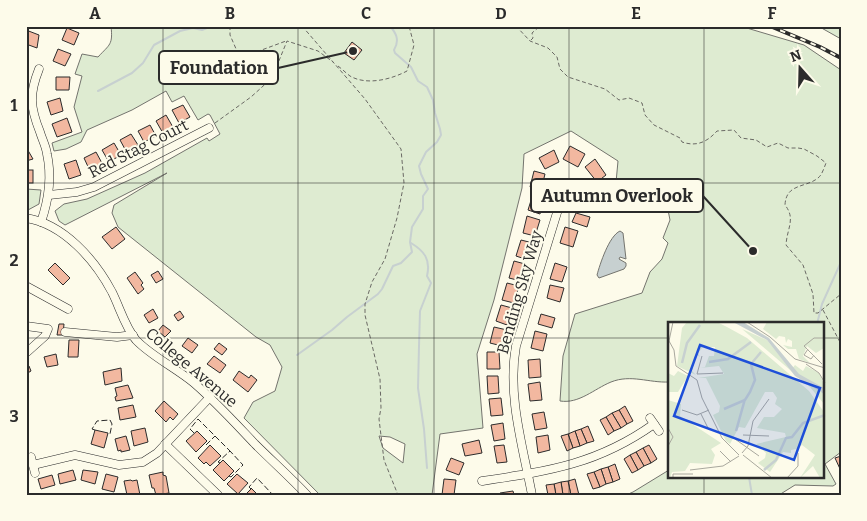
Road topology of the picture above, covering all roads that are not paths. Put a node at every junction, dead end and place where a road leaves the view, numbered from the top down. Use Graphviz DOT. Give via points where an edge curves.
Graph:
graph roads {
  1 [pos="39,69"];
  2 [pos="208,128"];
  3 [pos="568,188"];
  4 [pos="49,195"];
  5 [pos="26,218"];
  6 [pos="42,222"];
  7 [pos="26,286"];
  8 [pos="68,309"];
  9 [pos="26,326"];
  10 [pos="66,332"];
  11 [pos="132,334"];
  12 [pos="26,353"];
  13 [pos="210,397"];
  14 [pos="654,424"];
  15 [pos="166,444"];
  16 [pos="33,465"];
  17 [pos="528,474"];
  18 [pos="482,481"];
  19 [pos="218,495"];
  20 [pos="306,495"];
  21 [pos="532,495"];
  1 -- 4 [label="street" via="31,95 32,108 47,151"];
  2 -- 4 [label="street, Red Stag Court" via="94,187"];
  3 -- 17 [label="street, Bending Sky Way" via="557,213 513,364 513,389"];
  4 -- 6 [label="street"];
  5 -- 6 [label="street, College Avenue"];
  6 -- 11 [label="street, College Avenue" via="60,231 90,261 112,293"];
  7 -- 8 [label="street"];
  9 -- 12 [label="street" via="48,329 45,336"];
  10 -- 11 [label="street" via="117,337"];
  11 -- 13 [label="street, College Avenue" via="144,347"];
  13 -- 15 [label="street"];
  13 -- 20 [label="street, College Avenue"];
  14 -- 17 [label="street" via="624,444 595,457"];
  15 -- 16 [label="street" via="150,459 137,464 111,464 75,454"];
  15 -- 19 [label="street"];
  17 -- 18 [label="street"];
  17 -- 21 [label="street, Bending Sky Way"];
}
